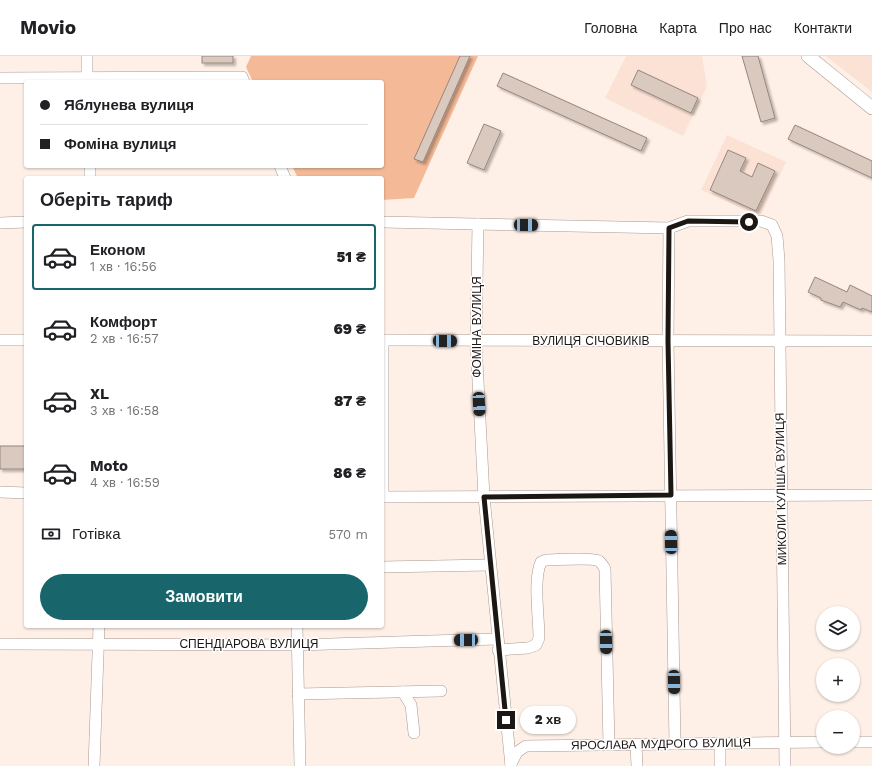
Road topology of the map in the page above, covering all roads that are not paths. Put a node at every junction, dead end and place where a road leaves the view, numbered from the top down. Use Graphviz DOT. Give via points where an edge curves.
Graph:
graph roads {
  1 [pos="87,56"];
  2 [pos="808,56"];
  3 [pos="0,78"];
  4 [pos="87,80"];
  5 [pos="243,80"];
  6 [pos="872,108"];
  7 [pos="24,222"];
  8 [pos="384,222"];
  9 [pos="0,223"];
  10 [pos="478,224"];
  11 [pos="669,228"];
  12 [pos="0,340"];
  13 [pos="24,340"];
  14 [pos="384,340"];
  15 [pos="668,341"];
  16 [pos="780,341"];
  17 [pos="476,342"];
  18 [pos="872,342"];
  19 [pos="0,492"];
  20 [pos="24,493"];
  21 [pos="671,495"];
  22 [pos="781,495"];
  23 [pos="872,495"];
  24 [pos="384,497"];
  25 [pos="484,497"];
  26 [pos="490,565"];
  27 [pos="384,567"];
  28 [pos="98,628"];
  29 [pos="297,628"];
  30 [pos="99,643"];
  31 [pos="0,644"];
  32 [pos="297,645"];
  33 [pos="498,645"];
  34 [pos="442,691"];
  35 [pos="403,692"];
  36 [pos="298,694"];
  37 [pos="414,733"];
  38 [pos="786,741"];
  39 [pos="816,742"];
  40 [pos="860,742"];
  41 [pos="872,742"];
  42 [pos="720,743"];
  43 [pos="675,744"];
  44 [pos="609,745"];
  45 [pos="636,745"];
  46 [pos="511,765"];
  47 [pos="94,766"];
  48 [pos="300,766"];
  49 [pos="637,766"];
  50 [pos="720,766"];
  51 [pos="786,766"];
  1 -- 4 [label="street"];
  2 -- 6 [label="street"];
  3 -- 4 [label="street"];
  4 -- 5 [label="street"];
  7 -- 9 [label="street"];
  8 -- 10 [label="street"];
  10 -- 11 [label="street"];
  10 -- 17 [label="street, ФОМІНА ВУЛИЦЯ"];
  11 -- 15 [label="street"];
  11 -- 16 [label="street, МИКОЛИ КУЛІША ВУЛИЦЯ" via="688,221 761,222 772,225 777,236 779,260"];
  12 -- 13 [label="street"];
  14 -- 17 [label="street, ВУЛИЦЯ СІЧОВИКІВ"];
  15 -- 16 [label="street, ВУЛИЦЯ СІЧОВИКІВ"];
  15 -- 17 [label="street, ВУЛИЦЯ СІЧОВИКІВ"];
  15 -- 21 [label="street"];
  16 -- 18 [label="street, ВУЛИЦЯ СІЧОВИКІВ"];
  16 -- 22 [label="street, МИКОЛИ КУЛІША ВУЛИЦЯ"];
  17 -- 25 [label="street, ФОМІНА ВУЛИЦЯ"];
  19 -- 20 [label="street"];
  21 -- 22 [label="street"];
  21 -- 25 [label="street"];
  21 -- 43 [label="street"];
  22 -- 23 [label="street"];
  22 -- 38 [label="street, МИКОЛИ КУЛІША ВУЛИЦЯ"];
  24 -- 25 [label="street"];
  25 -- 26 [label="street, ФОМІНА ВУЛИЦЯ"];
  26 -- 27 [label="street"];
  26 -- 33 [label="street, ФОМІНА ВУЛИЦЯ"];
  28 -- 30 [label="street"];
  29 -- 32 [label="street"];
  30 -- 31 [label="street, СПЕНДІАРОВА ВУЛИЦЯ"];
  30 -- 32 [label="street, СПЕНДІАРОВА ВУЛИЦЯ"];
  30 -- 47 [label="street"];
  32 -- 33 [label="street, СПЕНДІАРОВА ВУЛИЦЯ"];
  32 -- 36 [label="street"];
  33 -- 44 [label="street, СПЕНДІАРОВА ВУЛИЦЯ" via="528,648 536,645 539,638 537,580 541,562 590,560 602,563 605,569"];
  33 -- 46 [label="street, ФОМІНА ВУЛИЦЯ"];
  34 -- 35 [label="street"];
  35 -- 36 [label="street"];
  35 -- 37 [label="street" via="411,705"];
  36 -- 48 [label="street"];
  38 -- 39 [label="street, ЯРОСЛАВА МУДРОГО ВУЛИЦЯ"];
  38 -- 42 [label="street, ЯРОСЛАВА МУДРОГО ВУЛИЦЯ"];
  38 -- 51 [label="street, МИКОЛИ КУЛІША ВУЛИЦЯ"];
  40 -- 41 [label="street"];
  42 -- 43 [label="street, ЯРОСЛАВА МУДРОГО ВУЛИЦЯ"];
  42 -- 50 [label="street"];
  43 -- 45 [label="street, ЯРОСЛАВА МУДРОГО ВУЛИЦЯ"];
  44 -- 45 [label="street, ЯРОСЛАВА МУДРОГО ВУЛИЦЯ"];
  44 -- 46 [label="street, ЯРОСЛАВА МУДРОГО ВУЛИЦЯ" via="526,746 517,752"];
  45 -- 49 [label="street"];
}
